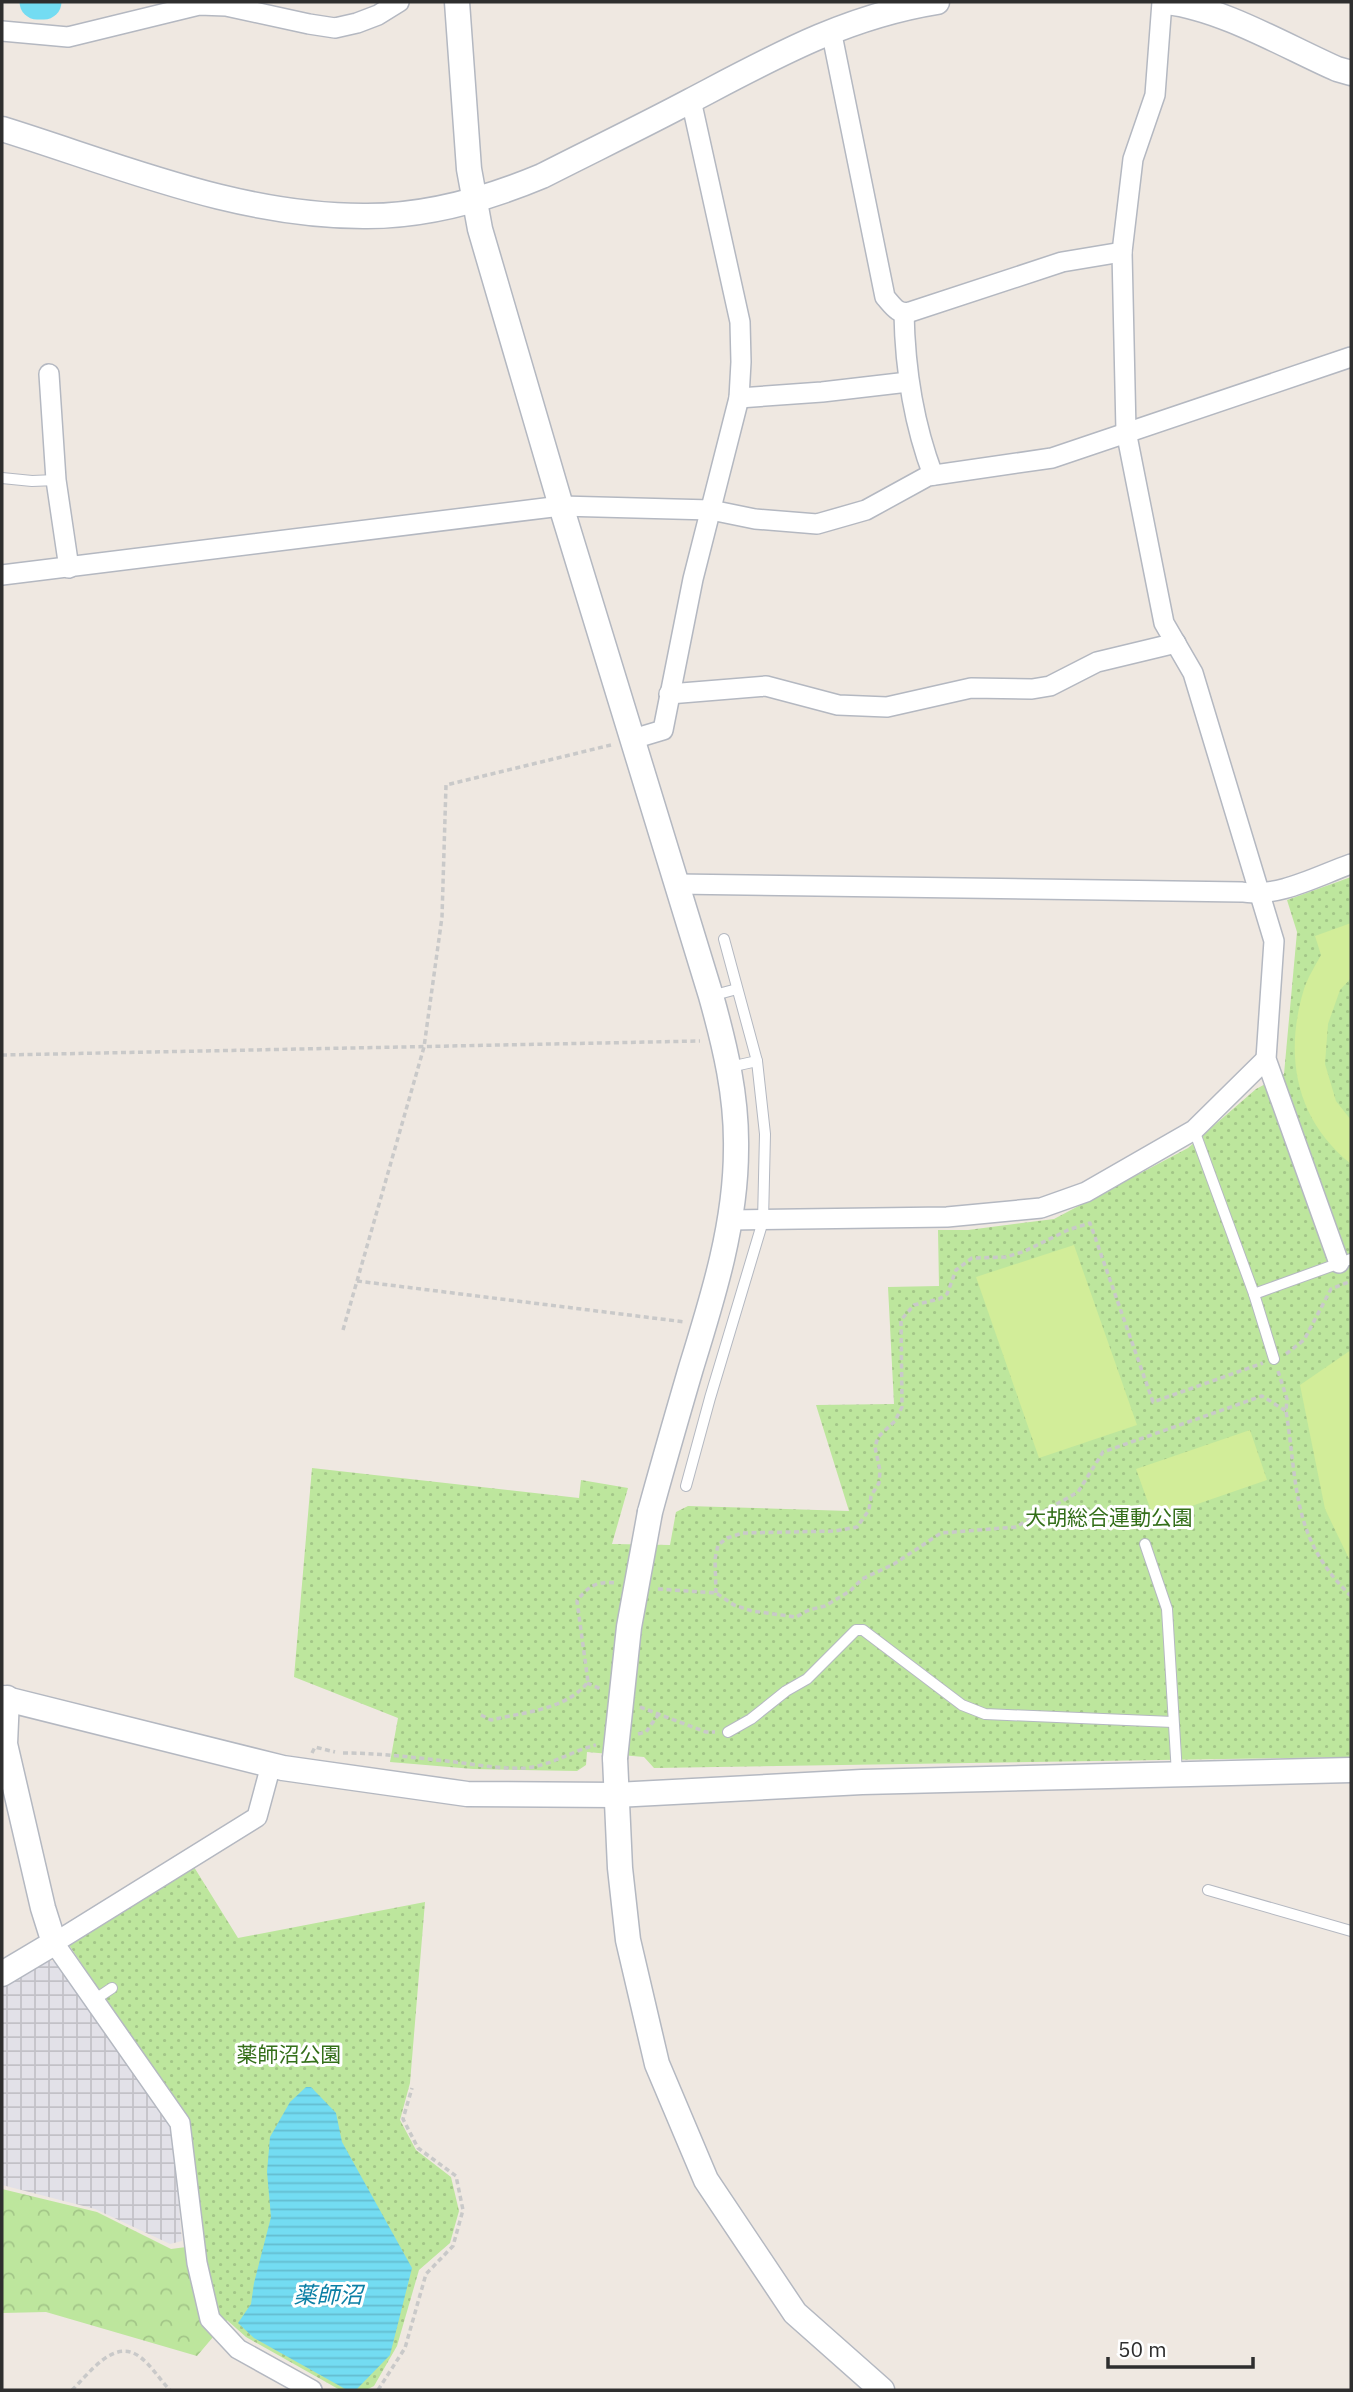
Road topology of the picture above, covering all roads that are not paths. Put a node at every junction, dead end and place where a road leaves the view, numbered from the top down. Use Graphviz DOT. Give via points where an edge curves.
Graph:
graph roads {
  1 [pos="399,2"];
  2 [pos="457,2"];
  3 [pos="937,2"];
  4 [pos="1165,2"];
  5 [pos="831,30"];
  6 [pos="2,31"];
  7 [pos="1351,73"];
  8 [pos="691,100"];
  9 [pos="2,129"];
  10 [pos="475,200"];
  11 [pos="1122,251"];
  12 [pos="904,313"];
  13 [pos="1351,357"];
  14 [pos="49,374"];
  15 [pos="908,382"];
  16 [pos="739,398"];
  17 [pos="1126,431"];
  18 [pos="933,475"];
  19 [pos="2,478"];
  20 [pos="56,480"];
  21 [pos="561,506"];
  22 [pos="711,510"];
  23 [pos="69,568"];
  24 [pos="2,575"];
  25 [pos="1175,643"];
  26 [pos="670,694"];
  27 [pos="633,739"];
  28 [pos="1351,864"];
  29 [pos="676,884"];
  30 [pos="1258,895"];
  31 [pos="724,939"];
  32 [pos="737,989"];
  33 [pos="711,996"];
  34 [pos="1266,1059"];
  35 [pos="757,1061"];
  36 [pos="729,1067"];
  37 [pos="1194,1130"];
  38 [pos="730,1220"];
  39 [pos="763,1221"];
  40 [pos="1345,1261"];
  41 [pos="1254,1294"];
  42 [pos="1274,1359"];
  43 [pos="684,1391"];
  44 [pos="709,1398"];
  45 [pos="686,1486"];
  46 [pos="1145,1544"];
  47 [pos="4,1698"];
  48 [pos="1174,1722"];
  49 [pos="728,1732"];
  50 [pos="271,1765"];
  51 [pos="1351,1770"];
  52 [pos="1177,1774"];
  53 [pos="616,1795"];
  54 [pos="1208,1890"];
  55 [pos="1351,1931"];
  56 [pos="54,1943"];
  57 [pos="2,1974"];
  58 [pos="112,1988"];
  59 [pos="94,2000"];
  60 [pos="312,2390"];
  61 [pos="883,2390"];
  1 -- 6 [label="street" via="378,15 335,27 199,5 68,37"];
  2 -- 10 [label="street"];
  3 -- 5 [label="street" via="869,16"];
  4 -- 7 [label="street" via="1218,15"];
  4 -- 11 [label="street" via="1154,95 1133,159"];
  5 -- 8 [label="street"];
  5 -- 12 [label="street" via="885,297"];
  8 -- 10 [label="street" via="542,176"];
  8 -- 16 [label="street" via="740,322"];
  9 -- 10 [label="street" via="191,190 270,208 367,216"];
  10 -- 21 [label="street"];
  11 -- 12 [label="street" via="1062,262"];
  11 -- 17 [label="street"];
  12 -- 15 [label="street"];
  13 -- 17 [label="street"];
  14 -- 20 [label="street"];
  15 -- 16 [label="street"];
  15 -- 18 [label="street"];
  16 -- 22 [label="street"];
  17 -- 18 [label="street" via="1052,458"];
  17 -- 25 [label="street" via="1164,623"];
  18 -- 22 [label="street" via="866,510 817,524"];
  19 -- 20 [label="lane"];
  20 -- 23 [label="street"];
  21 -- 22 [label="street"];
  21 -- 23 [label="street"];
  21 -- 27 [label="street"];
  22 -- 26 [label="street"];
  23 -- 24 [label="street"];
  25 -- 26 [label="street" via="1097,662 1050,686 971,688 887,707 838,705 766,686"];
  25 -- 30 [label="street" via="1193,673"];
  26 -- 27 [label="street" via="663,730"];
  27 -- 29 [label="street"];
  28 -- 30 [label="street"];
  29 -- 30 [label="street"];
  29 -- 33 [label="street"];
  30 -- 34 [label="street" via="1273,941"];
  31 -- 32 [label="lane"];
  32 -- 33 [label="lane"];
  32 -- 35 [label="lane"];
  33 -- 36 [label="street"];
  34 -- 37 [label="street"];
  34 -- 40 [label="street"];
  35 -- 36 [label="lane"];
  35 -- 39 [label="lane" via="765,1134"];
  36 -- 38 [label="street" via="736,1149"];
  37 -- 39 [label="street" via="1086,1192 1041,1208 947,1217"];
  37 -- 41 [label="lane"];
  38 -- 39 [label="street"];
  38 -- 43 [label="street"];
  39 -- 44 [label="lane"];
  40 -- 41 [label="lane"];
  41 -- 42 [label="lane"];
  43 -- 44 [label="lane"];
  43 -- 53 [label="street, bridge" via="650,1512 606,1751"];
  44 -- 45 [label="lane"];
  46 -- 48 [label="lane" via="1167,1609"];
  47 -- 50 [label="street"];
  47 -- 56 [label="street" via="5,1744"];
  48 -- 49 [label="lane" via="985,1714 962,1705 863,1630 856,1630 807,1679"];
  48 -- 52 [label="lane"];
  50 -- 53 [label="street" via="467,1794"];
  50 -- 56 [label="street" via="257,1816"];
  51 -- 52 [label="street"];
  52 -- 53 [label="street" via="862,1782"];
  53 -- 61 [label="street" via="628,1940 657,2064 706,2180 795,2313"];
  54 -- 55 [label="lane"];
  56 -- 57 [label="street"];
  56 -- 59 [label="street"];
  58 -- 59 [label="lane"];
  59 -- 60 [label="street" via="180,2123 197,2263 210,2319 238,2349"];
}
